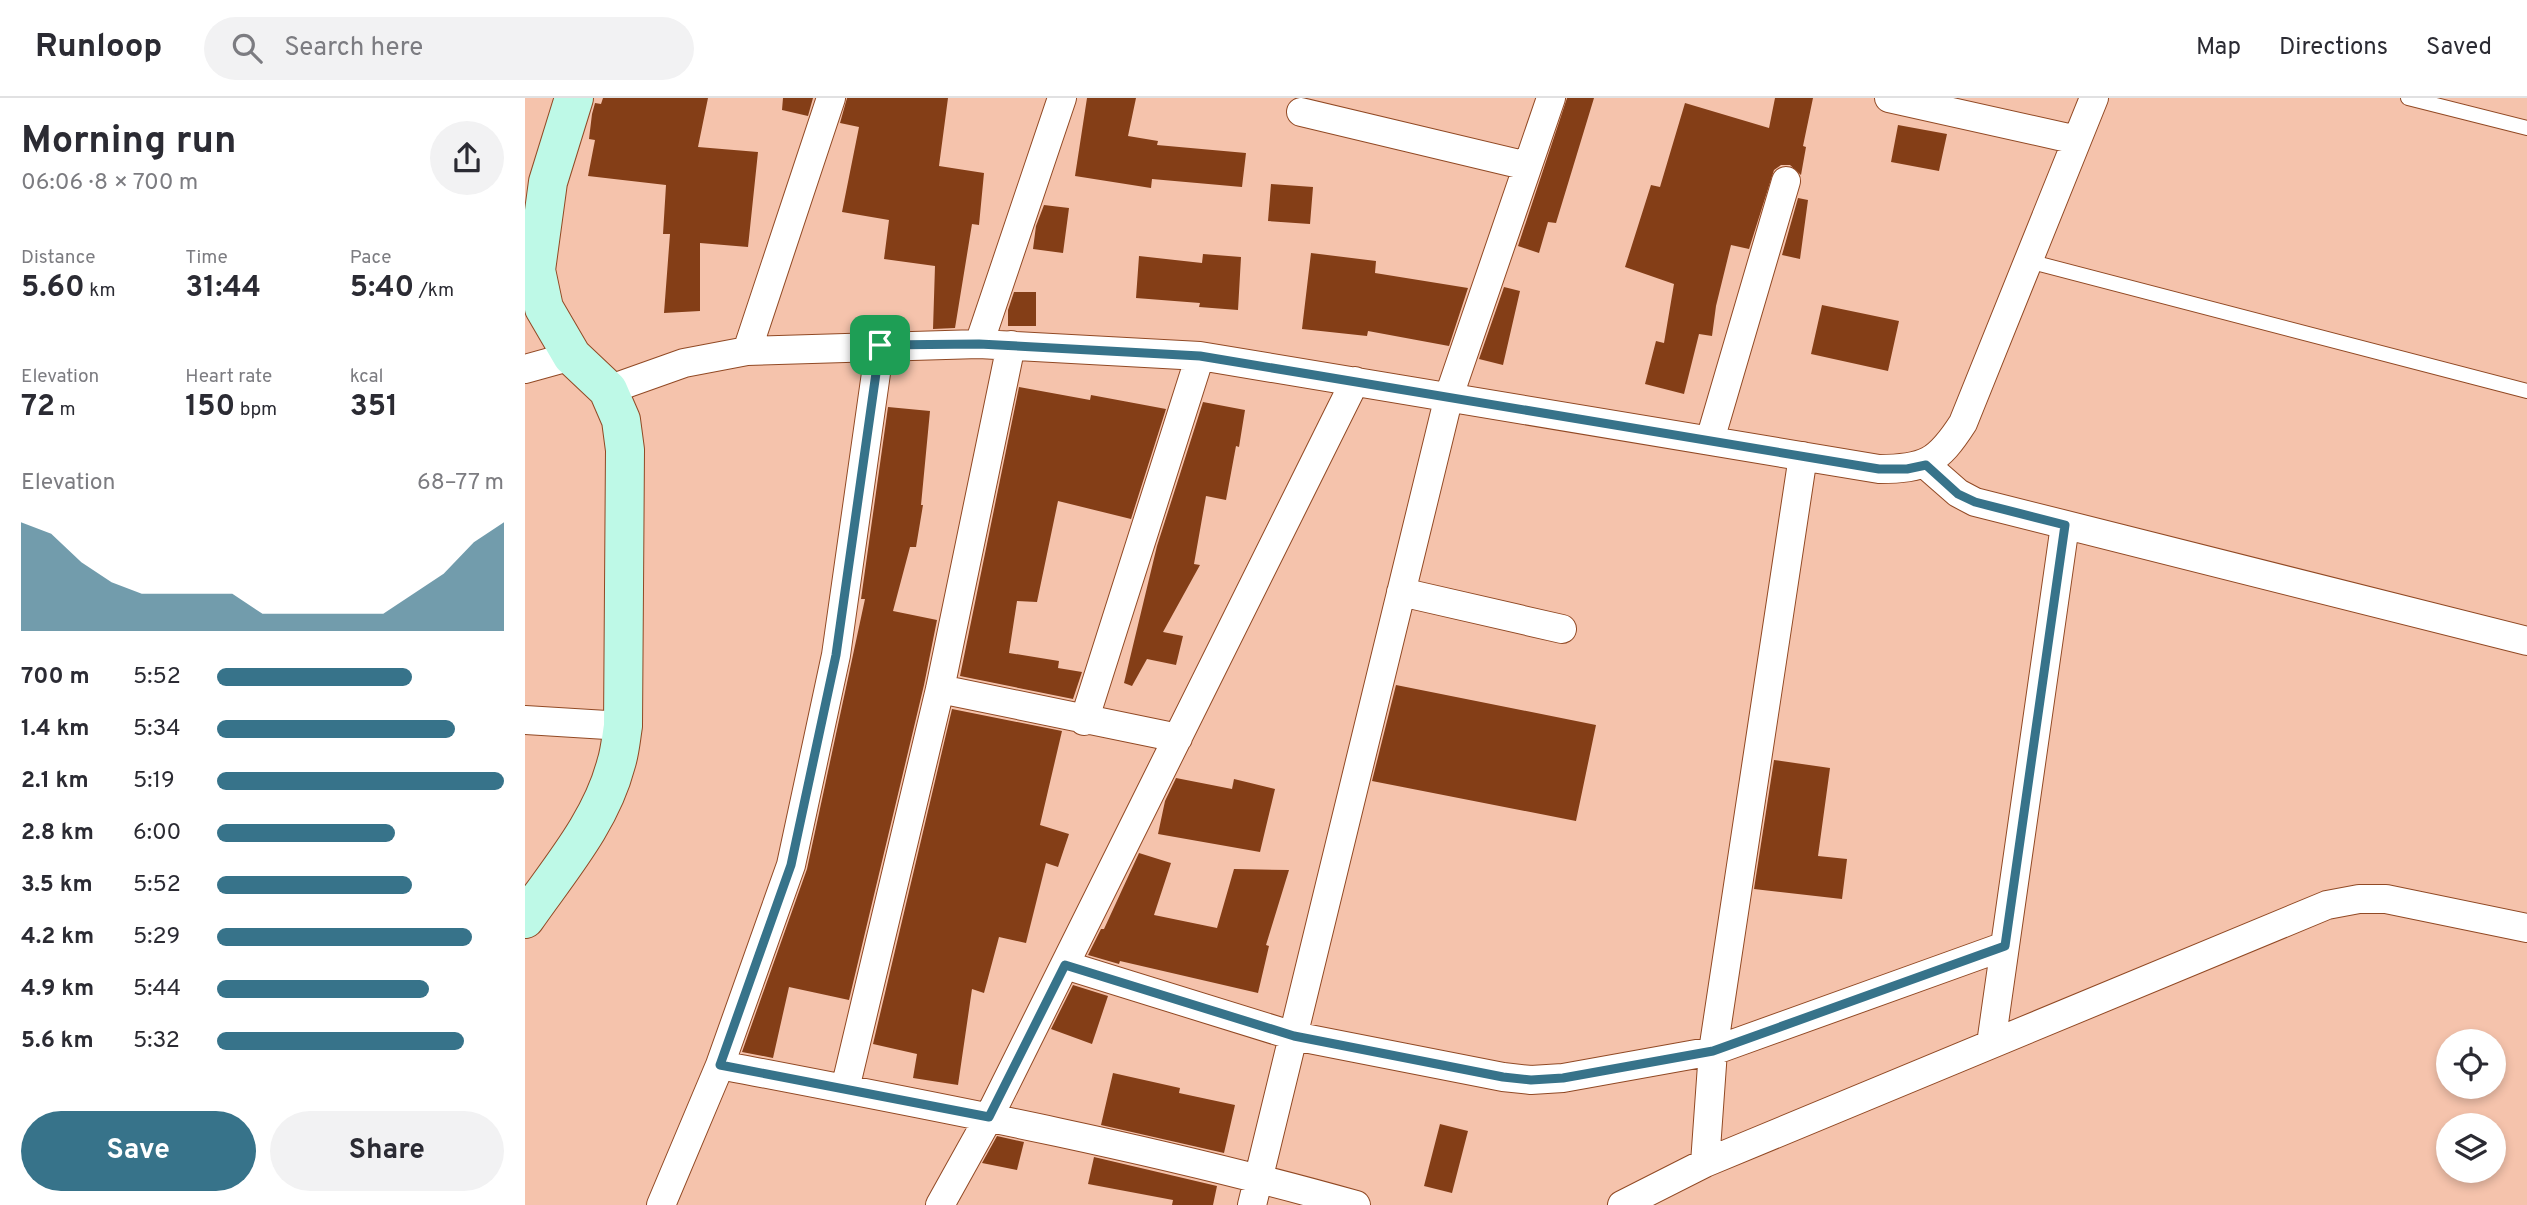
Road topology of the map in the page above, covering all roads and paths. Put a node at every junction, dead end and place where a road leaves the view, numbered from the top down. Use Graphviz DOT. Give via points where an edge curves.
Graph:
graph roads {
  1 [pos="574,98"];
  2 [pos="831,98"];
  3 [pos="1062,98"];
  4 [pos="1551,98"];
  5 [pos="1889,98"];
  6 [pos="2094,98"];
  7 [pos="2408,98"];
  8 [pos="1301,112"];
  9 [pos="2527,128"];
  10 [pos="2077,140"];
  11 [pos="1527,166"];
  12 [pos="1786,181"];
  13 [pos="2028,261"];
  14 [pos="979,344"];
  15 [pos="880,345"];
  16 [pos="1011,345"];
  17 [pos="747,351"];
  18 [pos="572,356"];
  19 [pos="1200,356"];
  20 [pos="525,369"];
  21 [pos="1355,381"];
  22 [pos="608,390"];
  23 [pos="2527,391"];
  24 [pos="1449,396"];
  25 [pos="1710,440"];
  26 [pos="1803,456"];
  27 [pos="1926,465"];
  28 [pos="2065,525"];
  29 [pos="1401,592"];
  30 [pos="1562,629"];
  31 [pos="2527,641"];
  32 [pos="940,689"];
  33 [pos="525,720"];
  34 [pos="1084,720"];
  35 [pos="623,726"];
  36 [pos="1178,738"];
  37 [pos="525,919"];
  38 [pos="2527,928"];
  39 [pos="2005,946"];
  40 [pos="1065,965"];
  41 [pos="1294,1036"];
  42 [pos="1991,1044"];
  43 [pos="1713,1051"];
  44 [pos="720,1065"];
  45 [pos="845,1089"];
  46 [pos="989,1117"];
  47 [pos="1705,1163"];
  48 [pos="1259,1178"];
  49 [pos="661,1205"];
  50 [pos="940,1205"];
  51 [pos="1252,1205"];
  52 [pos="1356,1205"];
  53 [pos="1622,1205"];
  1 -- 18 [label="main road" via="548,182 536,270 544,308"];
  2 -- 17 [label="street"];
  3 -- 14 [label="street"];
  4 -- 11 [label="street"];
  5 -- 10 [label="street"];
  6 -- 10 [label="street"];
  7 -- 9 [label="lane"];
  8 -- 11 [label="street"];
  10 -- 13 [label="street"];
  11 -- 24 [label="street"];
  12 -- 25 [label="street"];
  13 -- 23 [label="lane"];
  13 -- 27 [label="street" via="1963,423 1947,449"];
  14 -- 15 [label="street"];
  14 -- 16 [label="street"];
  15 -- 17 [label="street"];
  15 -- 44 [label="street" via="836,655 791,865"];
  16 -- 19 [label="street"];
  16 -- 32 [label="street"];
  17 -- 22 [label="street" via="684,363"];
  18 -- 20 [label="street"];
  18 -- 22 [label="main road"];
  19 -- 21 [label="street"];
  19 -- 34 [label="street"];
  21 -- 24 [label="street"];
  21 -- 36 [label="street"];
  22 -- 35 [label="main road" via="621,420 625,450"];
  24 -- 25 [label="street"];
  24 -- 29 [label="street"];
  25 -- 26 [label="street"];
  26 -- 27 [label="street" via="1879,469"];
  26 -- 43 [label="street"];
  27 -- 28 [label="street" via="1958,494 1975,502"];
  28 -- 31 [label="street"];
  28 -- 39 [label="street"];
  29 -- 30 [label="street"];
  29 -- 41 [label="street"];
  32 -- 34 [label="street"];
  32 -- 45 [label="street"];
  33 -- 35 [label="street"];
  34 -- 36 [label="street"];
  35 -- 37 [label="main road" via="617,764 600,807"];
  36 -- 40 [label="street"];
  38 -- 42 [label="street" via="2386,899 2327,905"];
  39 -- 42 [label="street"];
  39 -- 43 [label="street"];
  40 -- 41 [label="street"];
  40 -- 46 [label="street"];
  41 -- 43 [label="street" via="1531,1080"];
  41 -- 48 [label="street"];
  42 -- 47 [label="street"];
  43 -- 47 [label="street"];
  44 -- 45 [label="street"];
  44 -- 49 [label="street"];
  45 -- 46 [label="street"];
  46 -- 48 [label="street"];
  46 -- 50 [label="street"];
  47 -- 53 [label="street"];
  48 -- 51 [label="street"];
  48 -- 52 [label="street"];
}
